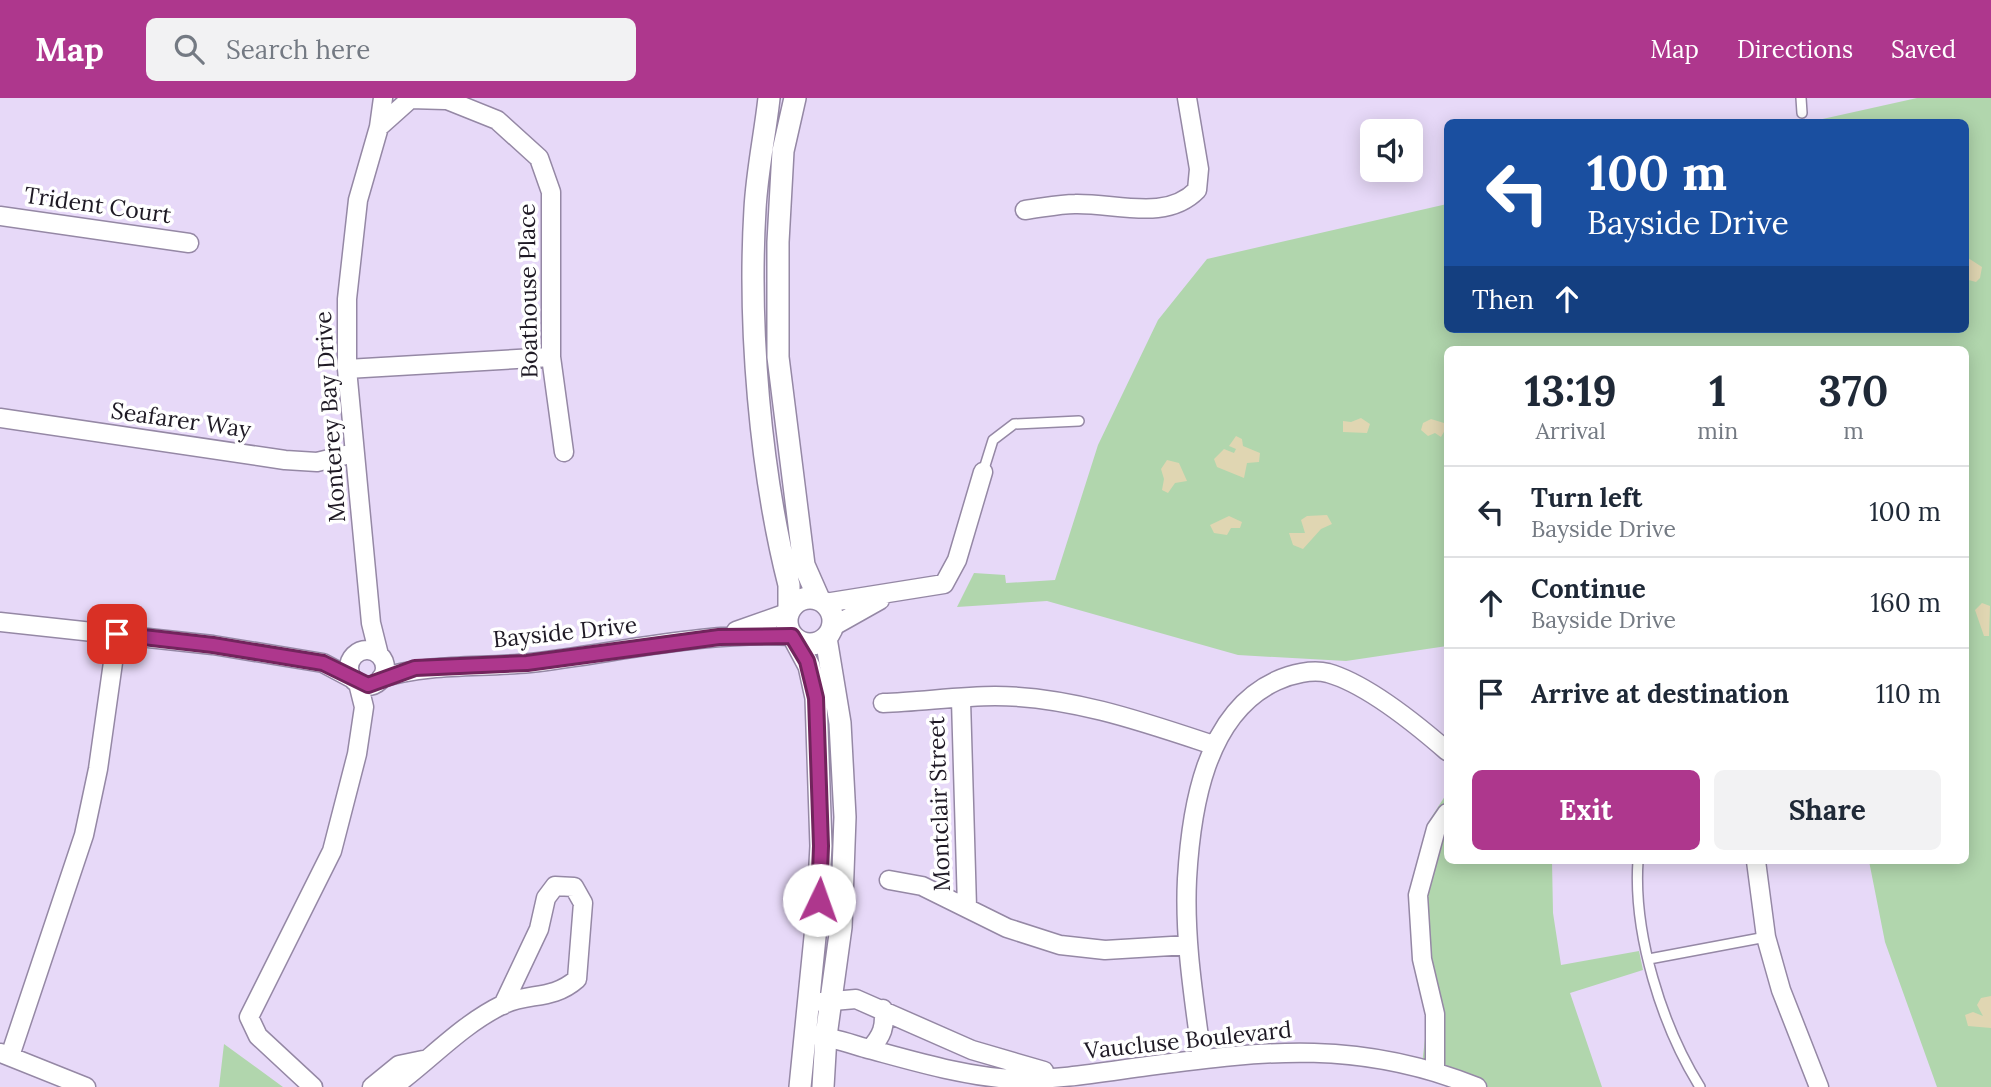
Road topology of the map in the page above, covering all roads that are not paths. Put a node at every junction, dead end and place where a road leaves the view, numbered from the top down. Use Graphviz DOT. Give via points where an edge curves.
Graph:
graph roads {
  1 [pos="383,98"];
  2 [pos="769,98"];
  3 [pos="795,98"];
  4 [pos="1187,98"];
  5 [pos="1801,98"];
  6 [pos="444,99"];
  7 [pos="409,100"];
  8 [pos="1802,113"];
  9 [pos="379,127"];
  10 [pos="1026,210"];
  11 [pos="0,216"];
  12 [pos="189,243"];
  13 [pos="551,357"];
  14 [pos="346,369"];
  15 [pos="0,418"];
  16 [pos="1079,421"];
  17 [pos="564,452"];
  18 [pos="354,453"];
  19 [pos="983,472"];
  20 [pos="889,595"];
  21 [pos="822,601"];
  22 [pos="788,612"];
  23 [pos="0,622"];
  24 [pos="371,623"];
  25 [pos="829,633"];
  26 [pos="117,634"];
  27 [pos="719,637"];
  28 [pos="793,637"];
  29 [pos="356,654"];
  30 [pos="381,657"];
  31 [pos="323,663"];
  32 [pos="415,668"];
  33 [pos="380,680"];
  34 [pos="356,681"];
  35 [pos="961,700"];
  36 [pos="883,704"];
  37 [pos="363,707"];
  38 [pos="1213,745"];
  39 [pos="1444,749"];
  40 [pos="1444,817"];
  41 [pos="1638,864"];
  42 [pos="1756,864"];
  43 [pos="889,880"];
  44 [pos="967,907"];
  45 [pos="1766,937"];
  46 [pos="1188,945"];
  47 [pos="1648,959"];
  48 [pos="807,1000"];
  49 [pos="830,1003"];
  50 [pos="503,1004"];
  51 [pos="883,1009"];
  52 [pos="804,1034"];
  53 [pos="826,1036"];
  54 [pos="870,1049"];
  55 [pos="5,1055"];
  56 [pos="1202,1059"];
  57 [pos="423,1060"];
  58 [pos="1435,1070"];
  59 [pos="1071,1077"];
  60 [pos="86,1087"];
  61 [pos="313,1087"];
  62 [pos="372,1087"];
  63 [pos="393,1087"];
  64 [pos="800,1087"];
  65 [pos="823,1087"];
  66 [pos="1477,1087"];
  67 [pos="1700,1087"];
  68 [pos="1819,1087"];
  1 -- 7 [label="street, Boathouse Place" via="397,104"];
  1 -- 9 [label="street, Monterey Bay Drive"];
  2 -- 22 [label="street" via="755,211 755,324 759,393 789,585"];
  3 -- 21 [label="street" via="782,164 778,357 804,565"];
  4 -- 10 [label="street" via="1199,169 1197,190 1185,202 1164,208 1072,204"];
  5 -- 8 [label="lane"];
  6 -- 7 [label="street, Boathouse Place"];
  6 -- 13 [label="street, Boathouse Place" via="497,120 539,158 551,192"];
  7 -- 9 [label="street"];
  9 -- 14 [label="street, Monterey Bay Drive" via="354,229"];
  11 -- 12 [label="street, Trident Court"];
  13 -- 14 [label="street"];
  13 -- 17 [label="street, Boathouse Place"];
  14 -- 18 [label="street, Monterey Bay Drive"];
  15 -- 18 [label="street, Seafarer Way" via="285,460 317,462"];
  16 -- 19 [label="lane" via="1014,424 993,440"];
  18 -- 24 [label="street, Monterey Bay Drive"];
  19 -- 20 [label="street" via="957,561 944,584"];
  20 -- 21 [label="street"];
  20 -- 25 [label="street"];
  21 -- 22 [label="street" via="805,598"];
  21 -- 25 [label="street" via="832,614"];
  22 -- 27 [label="street, Bayside Drive"];
  22 -- 28 [label="street"];
  23 -- 26 [label="street"];
  24 -- 29 [label="street"];
  24 -- 30 [label="street, Monterey Bay Drive"];
  25 -- 28 [label="street" via="813,644"];
  25 -- 49 [label="street" via="845,817 841,927"];
  26 -- 31 [label="street"];
  26 -- 55 [label="street" via="85,835"];
  27 -- 28 [label="street, Bayside Drive"];
  27 -- 32 [label="street, Bayside Drive" via="527,663"];
  28 -- 48 [label="street" via="813,682 819,773 820,882"];
  29 -- 30 [label="street" via="369,650"];
  29 -- 31 [label="street"];
  29 -- 34 [label="street" via="349,671"];
  30 -- 32 [label="street, Bayside Drive"];
  30 -- 33 [label="street" via="385,668"];
  31 -- 34 [label="street"];
  32 -- 33 [label="street, Bayside Drive"];
  33 -- 34 [label="street" via="368,685"];
  33 -- 37 [label="street"];
  34 -- 37 [label="street"];
  35 -- 36 [label="street, Montclair Street"];
  35 -- 38 [label="street, Montclair Street" via="994,696 1041,700 1137,720"];
  35 -- 44 [label="street, Montclair Street"];
  37 -- 61 [label="street" via="349,790 332,851 249,1017 258,1036"];
  38 -- 39 [label="street" via="1239,708 1263,687 1290,674 1325,672 1358,684"];
  38 -- 46 [label="street" via="1198,799 1187,878"];
  40 -- 58 [label="street" via="1436,829 1418,895 1422,959 1435,1014"];
  41 -- 47 [label="lane"];
  42 -- 45 [label="street"];
  43 -- 44 [label="street, Montclair Street" via="922,886"];
  44 -- 46 [label="street, Montclair Street" via="1007,928 1060,944 1105,950"];
  45 -- 47 [label="lane"];
  45 -- 68 [label="street" via="1781,990"];
  46 -- 56 [label="street"];
  47 -- 67 [label="lane" via="1680,1055"];
  48 -- 49 [label="street, Vaucluse Boulevard"];
  48 -- 52 [label="street"];
  49 -- 51 [label="street, Vaucluse Boulevard" via="847,998"];
  49 -- 53 [label="street"];
  50 -- 50 [label="street" via="539,929 546,898 555,886 574,887 583,904 577,979 563,992"];
  50 -- 57 [label="street"];
  51 -- 54 [label="street" via="880,1038"];
  51 -- 59 [label="street, Vaucluse Boulevard" via="972,1051"];
  52 -- 53 [label="street, Vaucluse Boulevard"];
  52 -- 64 [label="street"];
  53 -- 54 [label="street, Vaucluse Boulevard"];
  53 -- 65 [label="street"];
  54 -- 59 [label="street, Vaucluse Boulevard" via="1013,1079"];
  55 -- 60 [label="street"];
  56 -- 58 [label="street, Vaucluse Boulevard" via="1305,1052 1378,1056"];
  56 -- 59 [label="street, Vaucluse Boulevard"];
  57 -- 62 [label="street" via="399,1065"];
  57 -- 63 [label="street"];
  58 -- 66 [label="street, Vaucluse Boulevard"];
}
